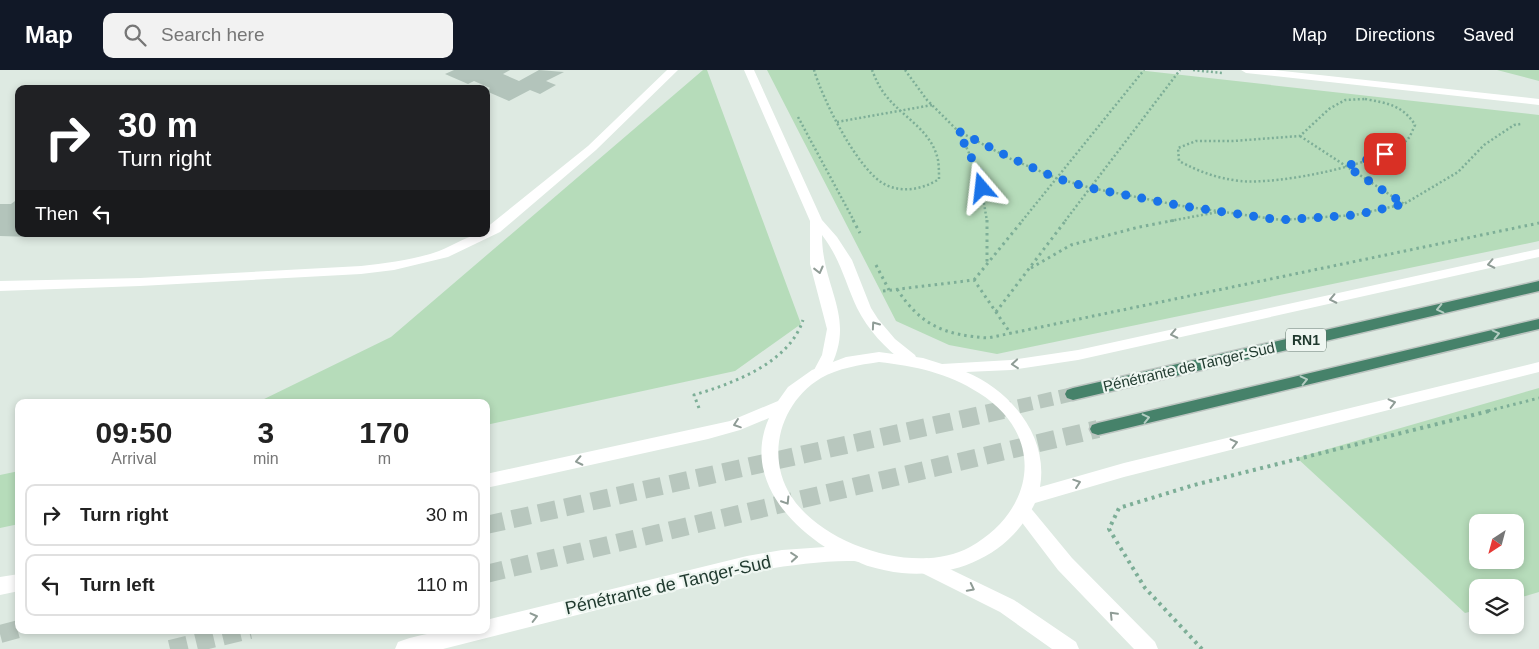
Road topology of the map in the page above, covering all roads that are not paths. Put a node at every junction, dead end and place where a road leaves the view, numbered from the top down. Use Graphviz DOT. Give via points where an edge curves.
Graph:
graph roads {
  1 [pos="674,70"];
  2 [pos="749,70"];
  3 [pos="1246,70"];
  4 [pos="1539,102"];
  5 [pos="816,221"];
  6 [pos="490,231"];
  7 [pos="477,237"];
  8 [pos="1539,253"];
  9 [pos="0,286"];
  10 [pos="1539,286"];
  11 [pos="1539,324"];
  12 [pos="910,360"];
  13 [pos="1539,367"];
  14 [pos="939,368"];
  15 [pos="822,370"];
  16 [pos="1073,394"];
  17 [pos="782,406"];
  18 [pos="1098,429"];
  19 [pos="490,481"];
  20 [pos="1026,504"];
  21 [pos="852,554"];
  22 [pos="927,566"];
  23 [pos="15,583"];
  24 [pos="0,586"];
  25 [pos="490,628"];
  26 [pos="466,634"];
  27 [pos="405,649"];
  28 [pos="1069,649"];
  29 [pos="1148,649"];
  1 -- 6 [label="street" via="592,148"];
  2 -- 5 [label="street"];
  3 -- 4 [label="street"];
  12 -- 5 [label="street, one-way" via="894,348 872,321 846,262 828,233"];
  5 -- 15 [label="street, one-way" via="818,264 835,326 835,341"];
  7 -- 9 [label="street" via="443,254 361,270"];
  8 -- 14 [label="street, one-way" via="1078,355 1011,365"];
  10 -- 16 [label="highway, Pénétrante de Tanger-Sud / RN1, one-way"];
  18 -- 11 [label="highway, one-way"];
  12 -- 14 [label="street"];
  12 -- 15 [label="street" via="879,357 849,361"];
  20 -- 13 [label="street, one-way" via="1124,470"];
  14 -- 20 [label="street" via="966,378 990,393 1010,412 1025,434 1033,459 1033,484"];
  15 -- 17 [label="street" via="799,386"];
  17 -- 19 [label="street, one-way" via="708,433"];
  17 -- 21 [label="street, one-way" via="770,435 771,468 785,502 813,532"];
  20 -- 22 [label="street" via="1010,530 988,547 960,560"];
  29 -- 20 [label="street, one-way" via="1065,564"];
  21 -- 22 [label="street" via="889,564"];
  25 -- 21 [label="street, Pénétrante de Tanger-Sud, one-way" via="747,564 782,558"];
  22 -- 28 [label="street, one-way" via="1007,606"];
  23 -- 24 [label="street"];
  26 -- 27 [label="street"];
}
